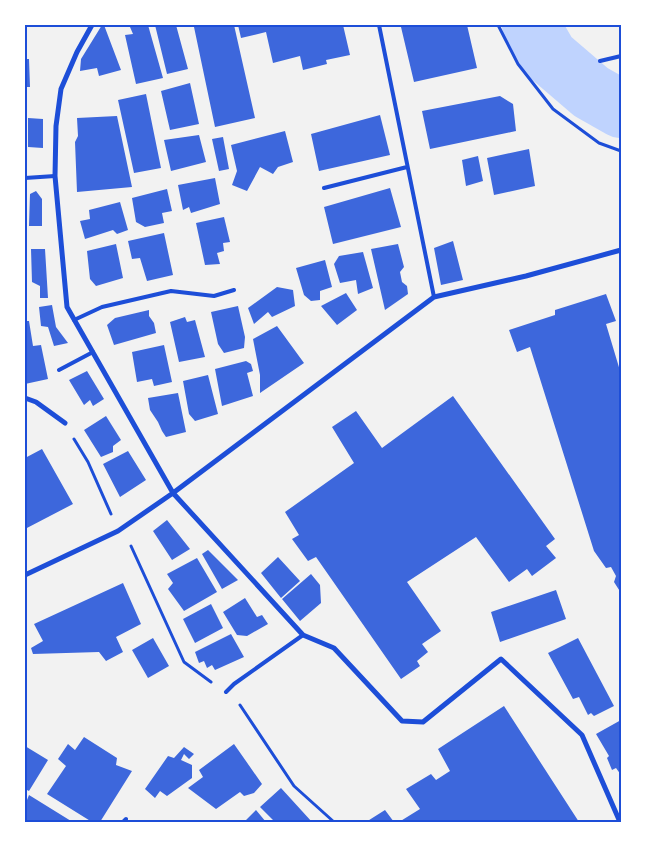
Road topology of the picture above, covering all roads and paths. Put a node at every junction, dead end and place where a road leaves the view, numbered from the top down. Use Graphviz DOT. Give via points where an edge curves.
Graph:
graph roads {
  1 [pos="92,25"];
  2 [pos="379,25"];
  3 [pos="498,25"];
  4 [pos="621,56"];
  5 [pos="600,60"];
  6 [pos="621,151"];
  7 [pos="408,167"];
  8 [pos="54,176"];
  9 [pos="25,178"];
  10 [pos="324,188"];
  11 [pos="621,250"];
  12 [pos="234,290"];
  13 [pos="434,297"];
  14 [pos="74,320"];
  15 [pos="93,352"];
  16 [pos="59,370"];
  17 [pos="25,398"];
  18 [pos="65,423"];
  19 [pos="174,493"];
  20 [pos="25,576"];
  21 [pos="303,635"];
  22 [pos="184,662"];
  23 [pos="226,692"];
  24 [pos="334,822"];
  25 [pos="620,822"];
  1 -- 8 [label="street" via="61,89"];
  2 -- 7 [label="lane"];
  3 -- 6 [label="path" via="518,64 553,109 599,143"];
  4 -- 5 [label="lane"];
  7 -- 10 [label="lane"];
  7 -- 13 [label="lane"];
  8 -- 9 [label="lane"];
  8 -- 14 [label="street" via="67,307"];
  11 -- 13 [label="street"];
  12 -- 14 [label="lane" via="214,296 171,291 102,306"];
  13 -- 19 [label="street"];
  14 -- 15 [label="street"];
  15 -- 16 [label="lane"];
  15 -- 19 [label="street"];
  17 -- 18 [label="street"];
  19 -- 20 [label="street" via="118,531"];
  19 -- 21 [label="street"];
  21 -- 23 [label="lane"];
  21 -- 25 [label="street" via="334,648 402,721 423,722 501,659 582,735"];
  22 -- 23 [label="path"];
  23 -- 24 [label="path" via="241,706 294,786"];
}
